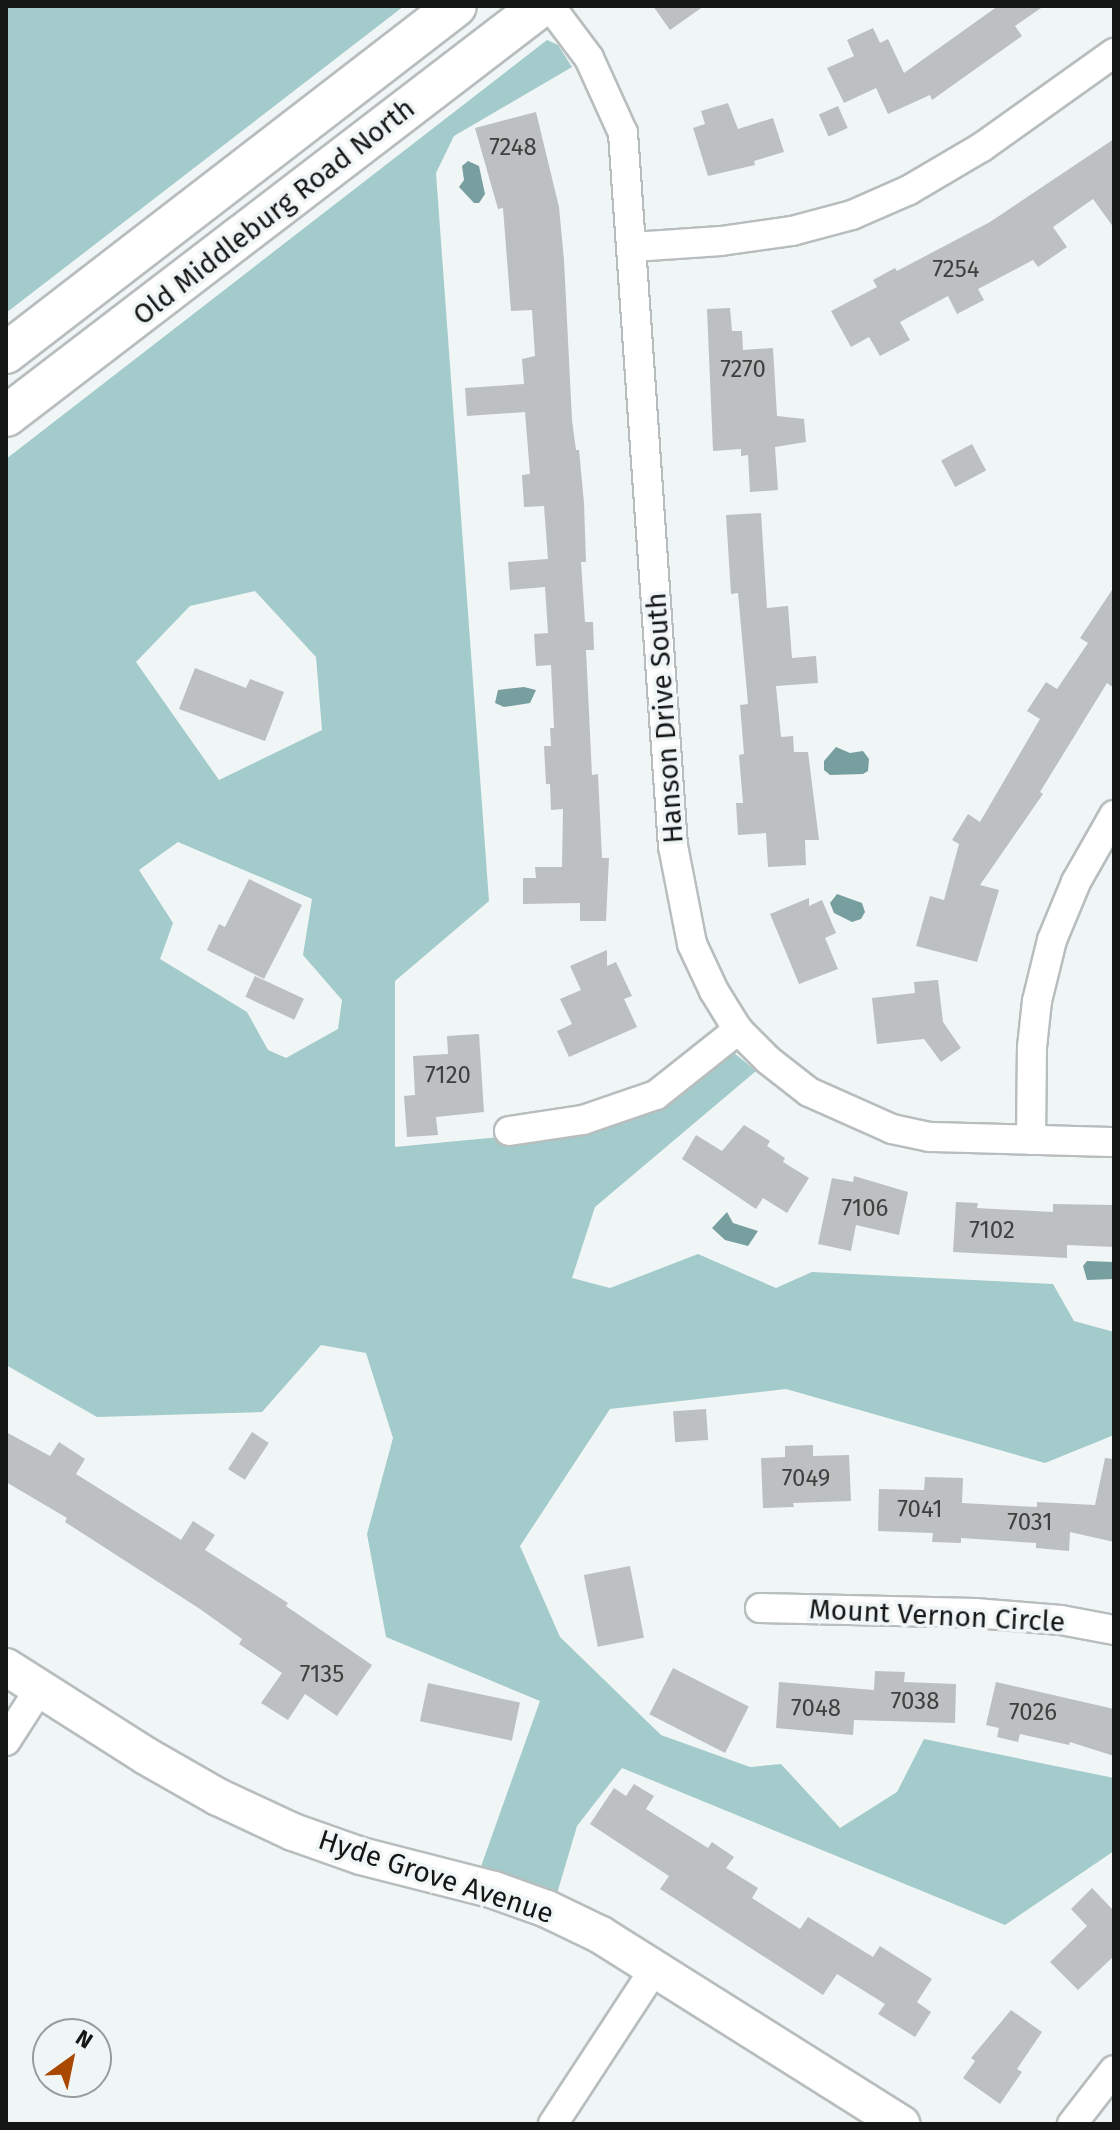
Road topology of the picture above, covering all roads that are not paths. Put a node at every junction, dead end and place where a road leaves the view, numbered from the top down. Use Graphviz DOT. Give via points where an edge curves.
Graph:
graph roads {
  1 [pos="456,6"];
  2 [pos="541,6"];
  3 [pos="550,6"];
  4 [pos="1114,53"];
  5 [pos="633,247"];
  6 [pos="39,328"];
  7 [pos="6,353"];
  8 [pos="74,366"];
  9 [pos="6,416"];
  10 [pos="1114,815"];
  11 [pos="738,1030"];
  12 [pos="509,1131"];
  13 [pos="1031,1140"];
  14 [pos="1114,1142"];
  15 [pos="760,1608"];
  16 [pos="1114,1630"];
  17 [pos="6,1667"];
  18 [pos="40,1688"];
  19 [pos="6,1741"];
  20 [pos="655,1968"];
  21 [pos="1114,2070"];
  22 [pos="553,2124"];
  23 [pos="901,2124"];
  24 [pos="1072,2124"];
  1 -- 6 [label="main road, Old Middleburg Road North"];
  2 -- 8 [label="main road, Old Middleburg Road North"];
  3 -- 5 [label="street, Hanson Drive South" via="589,58 623,133"];
  4 -- 5 [label="street" via="982,147 909,190 852,215 792,231"];
  5 -- 11 [label="street, Hanson Drive South" via="676,870 692,944"];
  6 -- 7 [label="main road, Old Middleburg Road North"];
  6 -- 8 [label="main road"];
  8 -- 9 [label="main road, Old Middleburg Road North"];
  10 -- 13 [label="street" via="1076,882 1052,940 1032,1047"];
  11 -- 12 [label="street" via="656,1095 583,1120"];
  11 -- 13 [label="street, Hanson Drive South" via="809,1092 892,1129 930,1137"];
  13 -- 14 [label="street, Hanson Drive South"];
  15 -- 16 [label="street, Mount Vernon Circle" via="975,1613"];
  17 -- 18 [label="street, Hyde Grove Avenue"];
  18 -- 19 [label="street"];
  18 -- 20 [label="street, Hyde Grove Avenue" via="218,1797 293,1832 547,1909"];
  20 -- 22 [label="street"];
  20 -- 23 [label="street, Hyde Grove Avenue"];
  21 -- 24 [label="street"];
}
